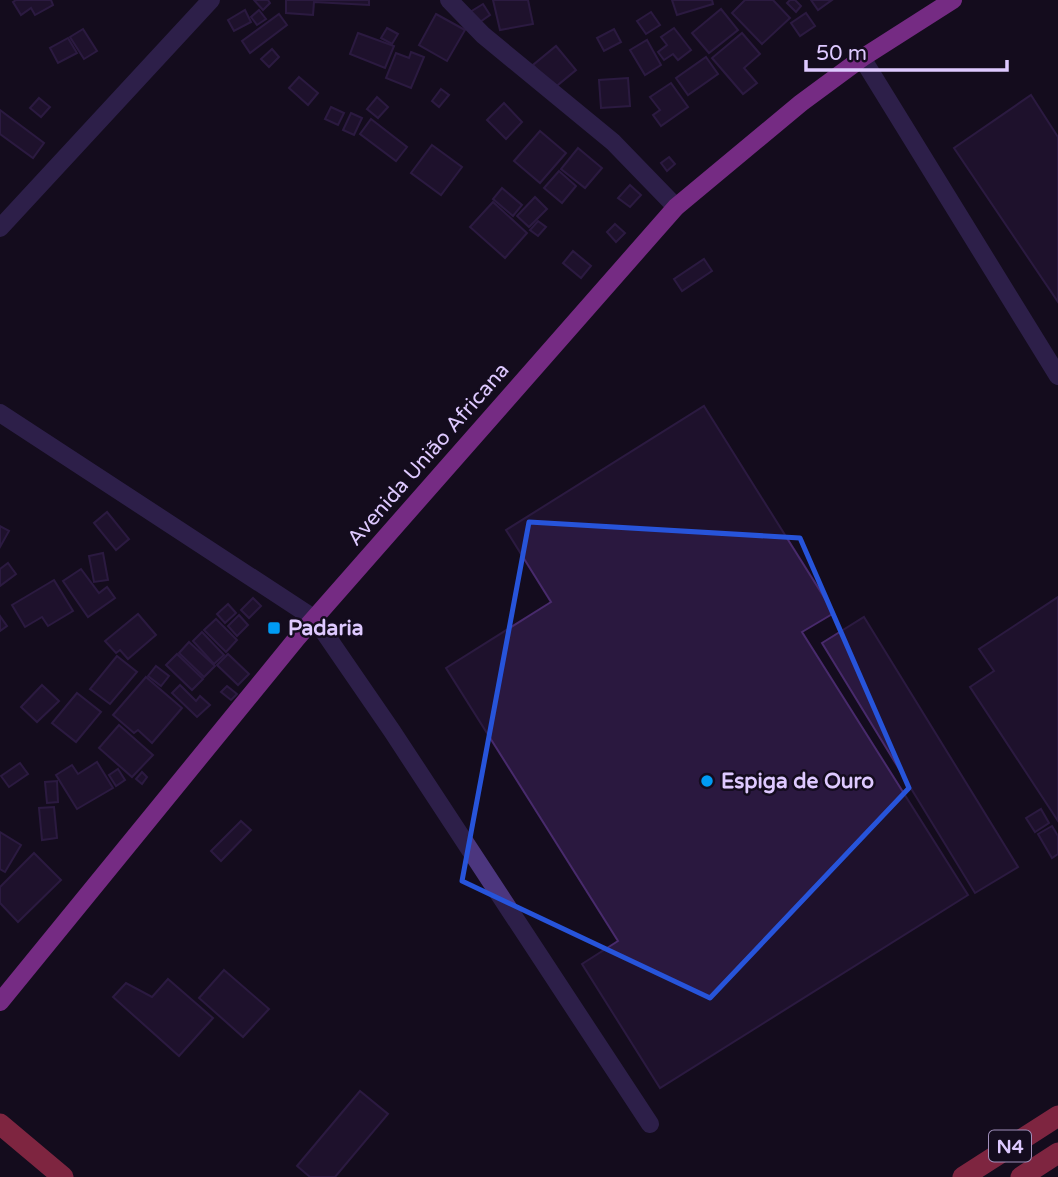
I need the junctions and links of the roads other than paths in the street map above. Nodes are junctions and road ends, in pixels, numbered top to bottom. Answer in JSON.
{"nodes":[{"id":1,"x":212,"y":0,"type":"edge"},
{"id":2,"x":449,"y":0,"type":"edge"},
{"id":3,"x":953,"y":0,"type":"edge"},
{"id":4,"x":862,"y":58,"type":"junction"},
{"id":5,"x":676,"y":207,"type":"junction"},
{"id":6,"x":0,"y":228,"type":"edge"},
{"id":7,"x":1058,"y":376,"type":"edge"},
{"id":8,"x":0,"y":413,"type":"edge"},
{"id":9,"x":315,"y":619,"type":"junction"},
{"id":10,"x":0,"y":1002,"type":"edge"},
{"id":11,"x":1058,"y":1116,"type":"edge"},
{"id":12,"x":0,"y":1124,"type":"edge"},
{"id":13,"x":650,"y":1124,"type":"dead end"},
{"id":14,"x":1058,"y":1153,"type":"edge"},
{"id":15,"x":47,"y":1169,"type":"edge"},
{"id":16,"x":63,"y":1177,"type":"edge"},
{"id":17,"x":963,"y":1177,"type":"edge"},
{"id":18,"x":1021,"y":1177,"type":"edge"}],
"edges":[{"from":1,"to":6,"type":"street"},
{"from":2,"to":5,"type":"street"},
{"from":3,"to":4,"type":"main road","name":"Avenida União Africana"},
{"from":4,"to":5,"type":"main road","name":"Avenida União Africana"},
{"from":4,"to":7,"type":"street"},
{"from":5,"to":9,"type":"main road","name":"Avenida União Africana"},
{"from":8,"to":9,"type":"street"},
{"from":9,"to":10,"type":"main road","name":"Avenida União Africana"},
{"from":9,"to":13,"type":"street"},
{"from":11,"to":17,"type":"highway","number":"N4"},
{"from":12,"to":15,"type":"highway"},
{"from":14,"to":18,"type":"highway","number":"N4"},
{"from":15,"to":16,"type":"highway"}]}
